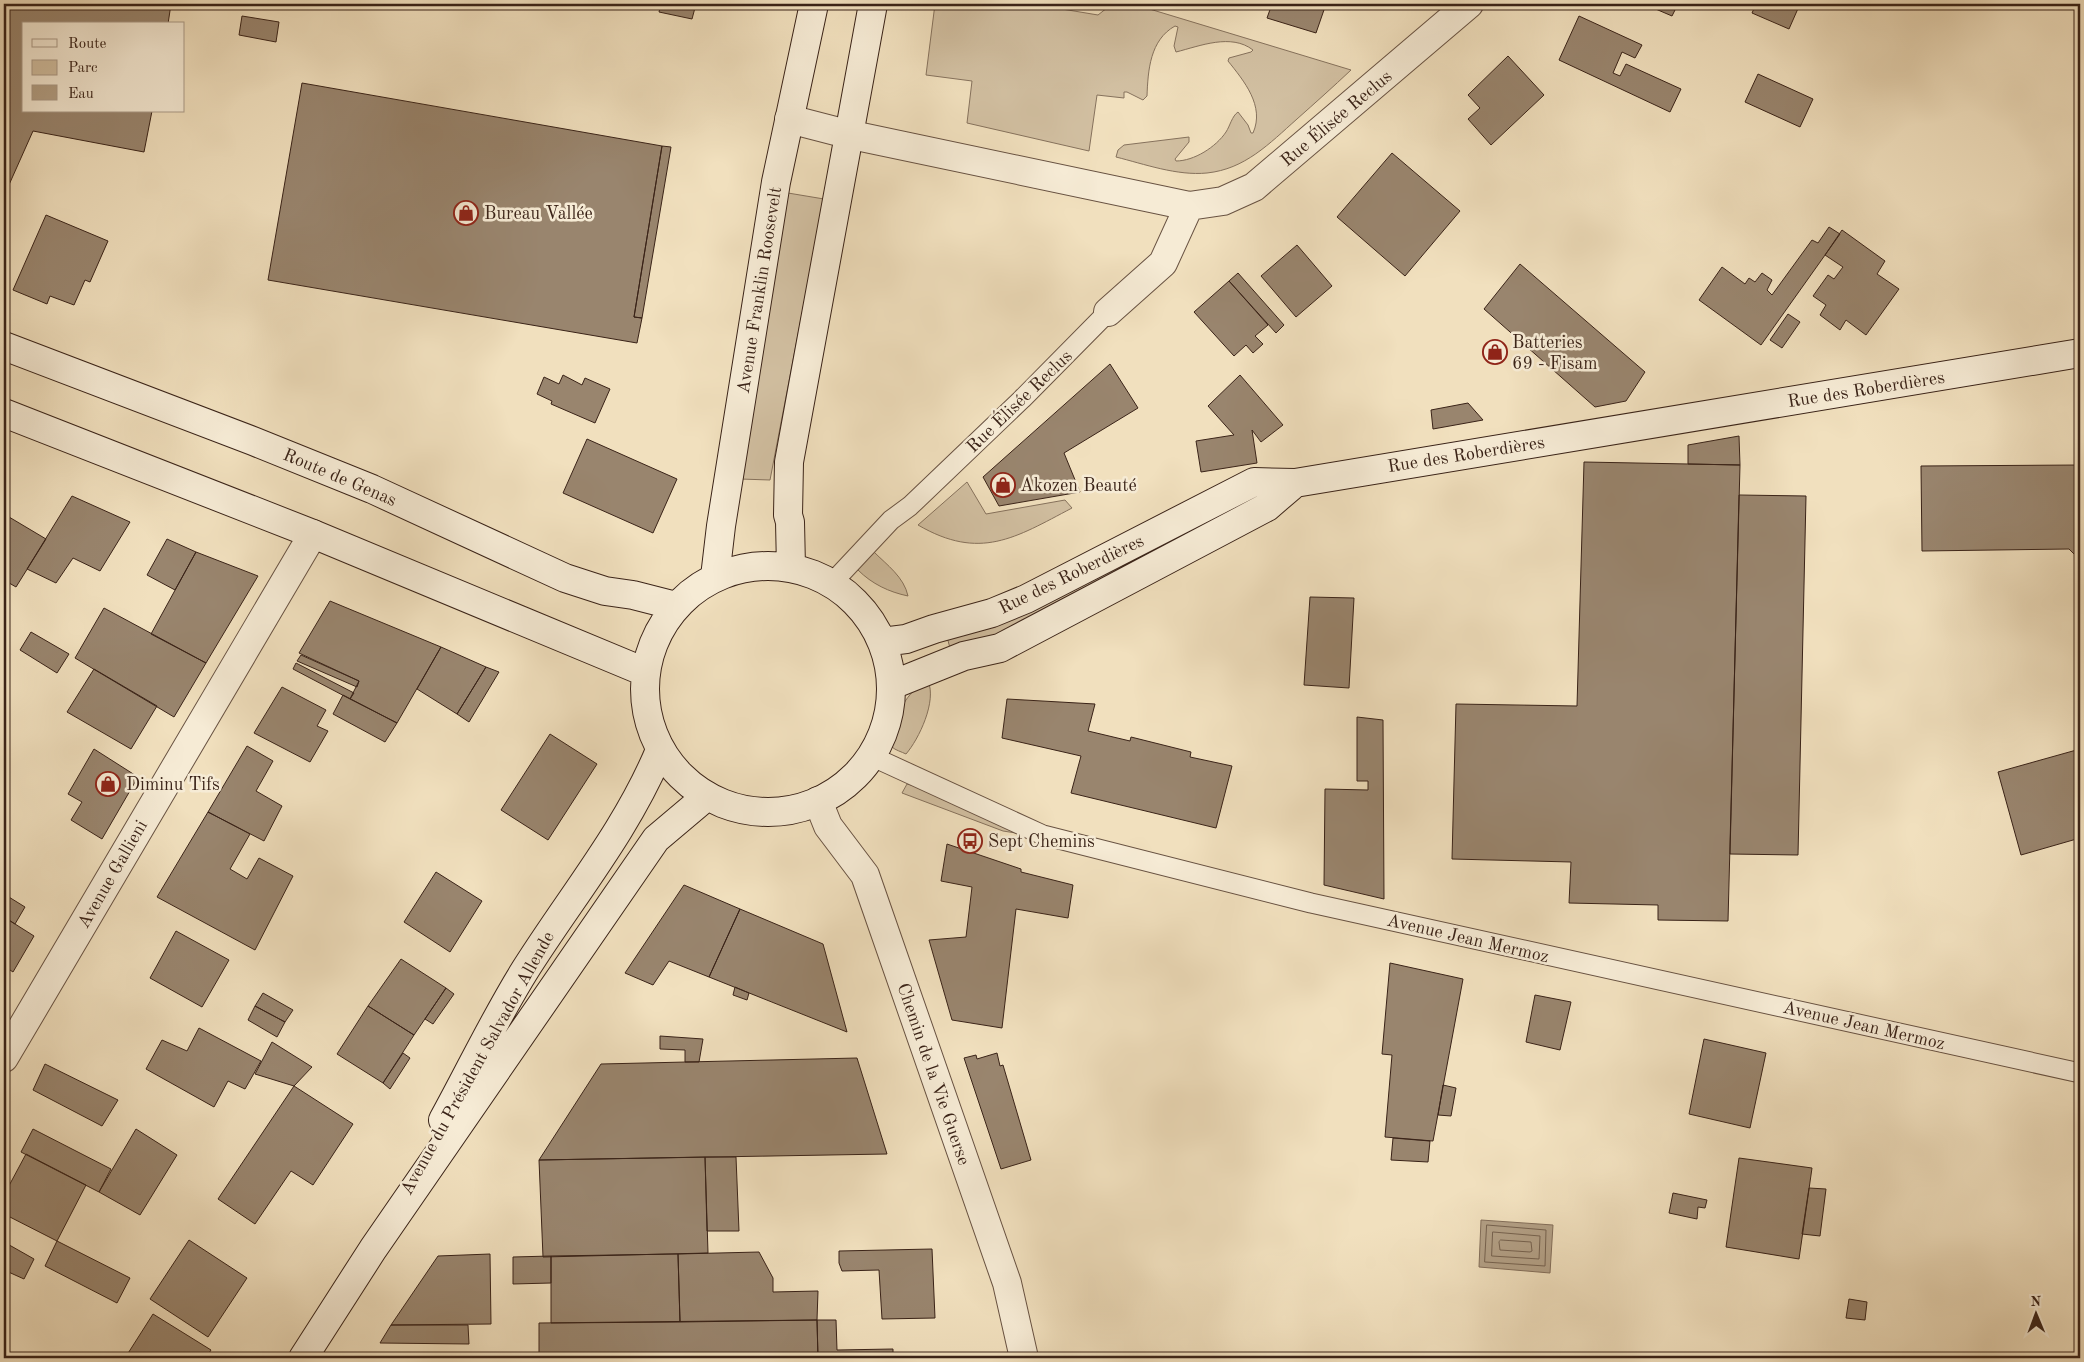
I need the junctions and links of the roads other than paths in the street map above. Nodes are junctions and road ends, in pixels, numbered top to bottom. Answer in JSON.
{"nodes":[{"id":1,"x":814,"y":4,"type":"edge"},
{"id":2,"x":873,"y":4,"type":"edge"},
{"id":3,"x":1469,"y":4,"type":"edge"},
{"id":4,"x":789,"y":119,"type":"junction"},
{"id":5,"x":847,"y":134,"type":"junction"},
{"id":6,"x":1189,"y":206,"type":"junction"},
{"id":7,"x":1108,"y":312,"type":"joint"},
{"id":8,"x":4,"y":346,"type":"edge"},
{"id":9,"x":2080,"y":353,"type":"edge"},
{"id":10,"x":4,"y":413,"type":"edge"},
{"id":11,"x":1295,"y":482,"type":"junction"},
{"id":12,"x":313,"y":534,"type":"junction"},
{"id":13,"x":791,"y":567,"type":"junction"},
{"id":14,"x":715,"y":577,"type":"junction"},
{"id":15,"x":832,"y":583,"type":"junction"},
{"id":16,"x":676,"y":606,"type":"junction"},
{"id":17,"x":882,"y":642,"type":"junction"},
{"id":18,"x":645,"y":672,"type":"junction"},
{"id":19,"x":892,"y":685,"type":"junction"},
{"id":20,"x":660,"y":750,"type":"junction"},
{"id":21,"x":871,"y":756,"type":"junction"},
{"id":22,"x":707,"y":796,"type":"junction"},
{"id":23,"x":818,"y":801,"type":"junction"},
{"id":24,"x":4,"y":1058,"type":"edge"},
{"id":25,"x":2080,"y":1073,"type":"edge"},
{"id":26,"x":373,"y":1249,"type":"junction"},
{"id":27,"x":303,"y":1358,"type":"edge"},
{"id":28,"x":1024,"y":1358,"type":"edge"}],
"edges":[{"from":1,"to":4,"type":"street","name":"Avenue Franklin Roosevelt"},
{"from":2,"to":5,"type":"street"},
{"from":3,"to":6,"type":"street","name":"Rue Élisée Reclus"},
{"from":4,"to":5,"type":"street","name":"Rue Élisée Reclus"},
{"from":4,"to":14,"type":"street","name":"Avenue Franklin Roosevelt"},
{"from":5,"to":6,"type":"street","name":"Rue Élisée Reclus"},
{"from":5,"to":13,"type":"street"},
{"from":6,"to":7,"type":"street","name":"Rue Élisée Reclus"},
{"from":7,"to":15,"type":"lane","name":"Rue Élisée Reclus"},
{"from":8,"to":16,"type":"street","name":"Route de Genas"},
{"from":9,"to":11,"type":"street","name":"Rue des Roberdières"},
{"from":10,"to":12,"type":"street"},
{"from":11,"to":17,"type":"street","name":"Rue des Roberdières"},
{"from":11,"to":19,"type":"street"},
{"from":12,"to":18,"type":"street"},
{"from":12,"to":24,"type":"street","name":"Avenue Gallieni"},
{"from":13,"to":14,"type":"street"},
{"from":13,"to":15,"type":"street"},
{"from":14,"to":16,"type":"street"},
{"from":15,"to":17,"type":"street"},
{"from":16,"to":18,"type":"street"},
{"from":17,"to":19,"type":"street"},
{"from":18,"to":20,"type":"street"},
{"from":19,"to":21,"type":"street"},
{"from":20,"to":22,"type":"street"},
{"from":20,"to":26,"type":"street","name":"Avenue du Président Salvador Allende"},
{"from":21,"to":23,"type":"street"},
{"from":21,"to":25,"type":"lane","name":"Avenue Jean Mermoz"},
{"from":22,"to":23,"type":"street"},
{"from":22,"to":26,"type":"street","name":"Avenue du Président Salvador Allende"},
{"from":23,"to":28,"type":"street","name":"Chemin de la Vie Guerse"},
{"from":26,"to":27,"type":"street","name":"Avenue du Président Salvador Allende"}]}
